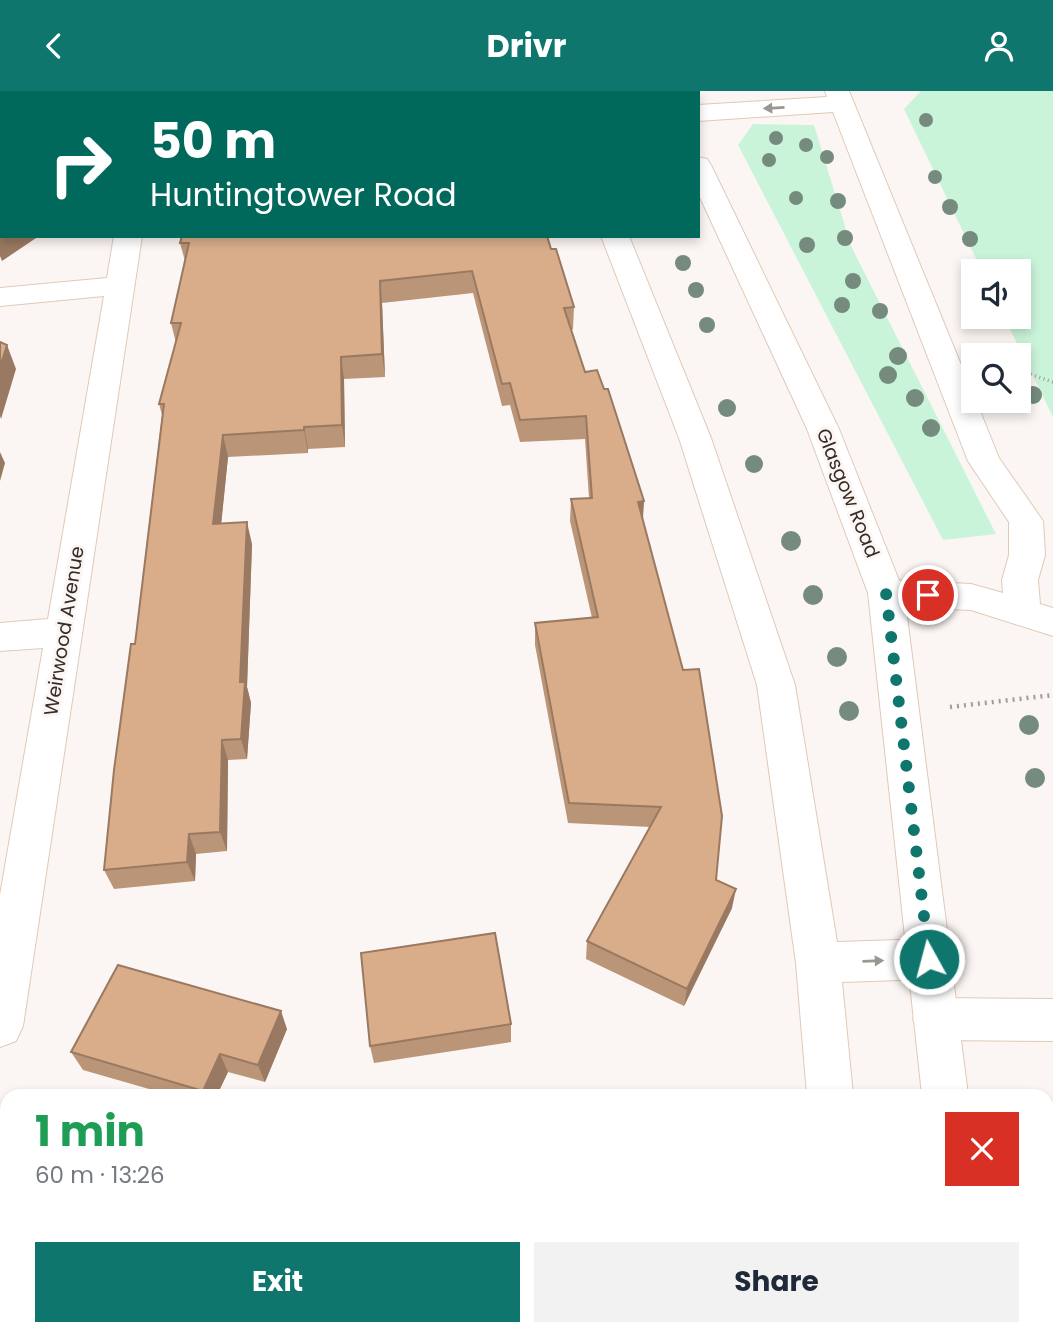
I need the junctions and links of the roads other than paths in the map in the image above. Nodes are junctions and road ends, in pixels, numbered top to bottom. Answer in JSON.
{"nodes":[{"id":1,"x":840,"y":98,"type":"edge"},
{"id":2,"x":700,"y":113,"type":"edge"},
{"id":3,"x":700,"y":169,"type":"edge"},
{"id":4,"x":128,"y":238,"type":"edge"},
{"id":5,"x":616,"y":238,"type":"edge"},
{"id":6,"x":120,"y":286,"type":"junction"},
{"id":7,"x":0,"y":297,"type":"edge"},
{"id":8,"x":886,"y":593,"type":"junction"},
{"id":9,"x":1038,"y":617,"type":"edge"},
{"id":10,"x":64,"y":632,"type":"junction"},
{"id":11,"x":0,"y":638,"type":"edge"},
{"id":12,"x":929,"y":959,"type":"junction"},
{"id":13,"x":818,"y":963,"type":"junction"},
{"id":14,"x":936,"y":1019,"type":"junction"},
{"id":15,"x":1053,"y":1020,"type":"edge"},
{"id":16,"x":0,"y":1026,"type":"edge"},
{"id":17,"x":829,"y":1089,"type":"edge"},
{"id":18,"x":944,"y":1089,"type":"edge"}],
"edges":[{"from":1,"to":2,"type":"street","one_way":true},
{"from":1,"to":9,"type":"street"},
{"from":3,"to":8,"type":"street","name":"Glasgow Road"},
{"from":4,"to":6,"type":"street","name":"Weirwood Avenue"},
{"from":5,"to":13,"type":"street"},
{"from":6,"to":7,"type":"street"},
{"from":6,"to":10,"type":"street","name":"Weirwood Avenue"},
{"from":8,"to":9,"type":"street"},
{"from":8,"to":12,"type":"street","name":"Glasgow Road"},
{"from":10,"to":11,"type":"street"},
{"from":10,"to":16,"type":"street","name":"Weirwood Avenue"},
{"from":13,"to":12,"type":"street","one_way":true},
{"from":12,"to":14,"type":"street","name":"Glasgow Road"},
{"from":13,"to":17,"type":"street"},
{"from":14,"to":15,"type":"street"},
{"from":14,"to":18,"type":"street","name":"Glasgow Road"}]}
